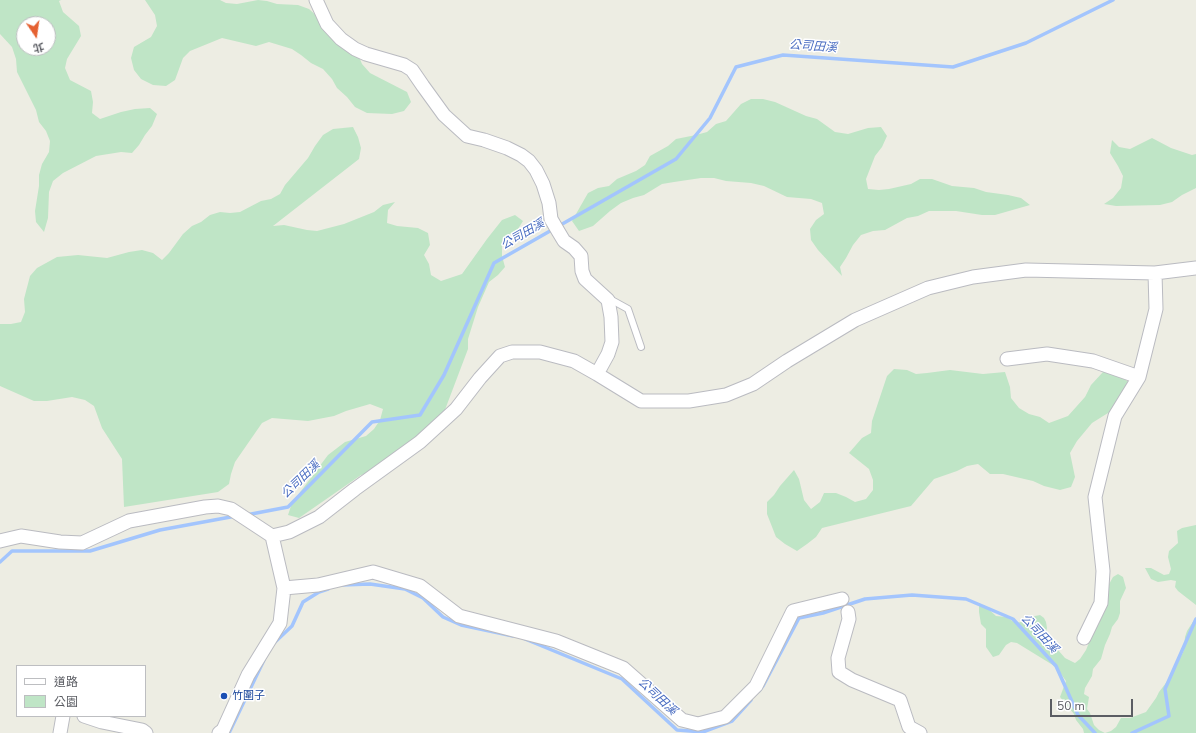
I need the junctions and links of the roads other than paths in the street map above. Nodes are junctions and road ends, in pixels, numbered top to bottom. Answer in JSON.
{"nodes":[{"id":1,"x":316,"y":0,"type":"edge"},
{"id":2,"x":1196,"y":268,"type":"edge"},
{"id":3,"x":1155,"y":273,"type":"junction"},
{"id":4,"x":602,"y":294,"type":"junction"},
{"id":5,"x":641,"y":347,"type":"dead end"},
{"id":6,"x":1007,"y":359,"type":"dead end"},
{"id":7,"x":597,"y":374,"type":"junction"},
{"id":8,"x":1139,"y":377,"type":"junction"},
{"id":9,"x":269,"y":534,"type":"junction"},
{"id":10,"x":0,"y":541,"type":"edge"},
{"id":11,"x":284,"y":588,"type":"junction"},
{"id":12,"x":842,"y":599,"type":"joint"},
{"id":13,"x":848,"y":612,"type":"joint"},
{"id":14,"x":1084,"y":638,"type":"dead end"},
{"id":15,"x":63,"y":717,"type":"edge"},
{"id":16,"x":87,"y":717,"type":"edge"},
{"id":17,"x":60,"y":733,"type":"edge"},
{"id":18,"x":146,"y":733,"type":"edge"},
{"id":19,"x":219,"y":733,"type":"edge"},
{"id":20,"x":920,"y":733,"type":"edge"}],
"edges":[{"from":1,"to":4,"type":"street"},
{"from":2,"to":3,"type":"street"},
{"from":3,"to":7,"type":"street"},
{"from":3,"to":8,"type":"street"},
{"from":4,"to":5,"type":"lane"},
{"from":4,"to":7,"type":"street"},
{"from":6,"to":8,"type":"street"},
{"from":7,"to":9,"type":"street"},
{"from":8,"to":14,"type":"street"},
{"from":9,"to":10,"type":"street"},
{"from":9,"to":11,"type":"street"},
{"from":11,"to":12,"type":"street"},
{"from":11,"to":19,"type":"street"},
{"from":12,"to":13,"type":"lane"},
{"from":13,"to":20,"type":"street"},
{"from":15,"to":17,"type":"street"},
{"from":16,"to":18,"type":"street"}]}
